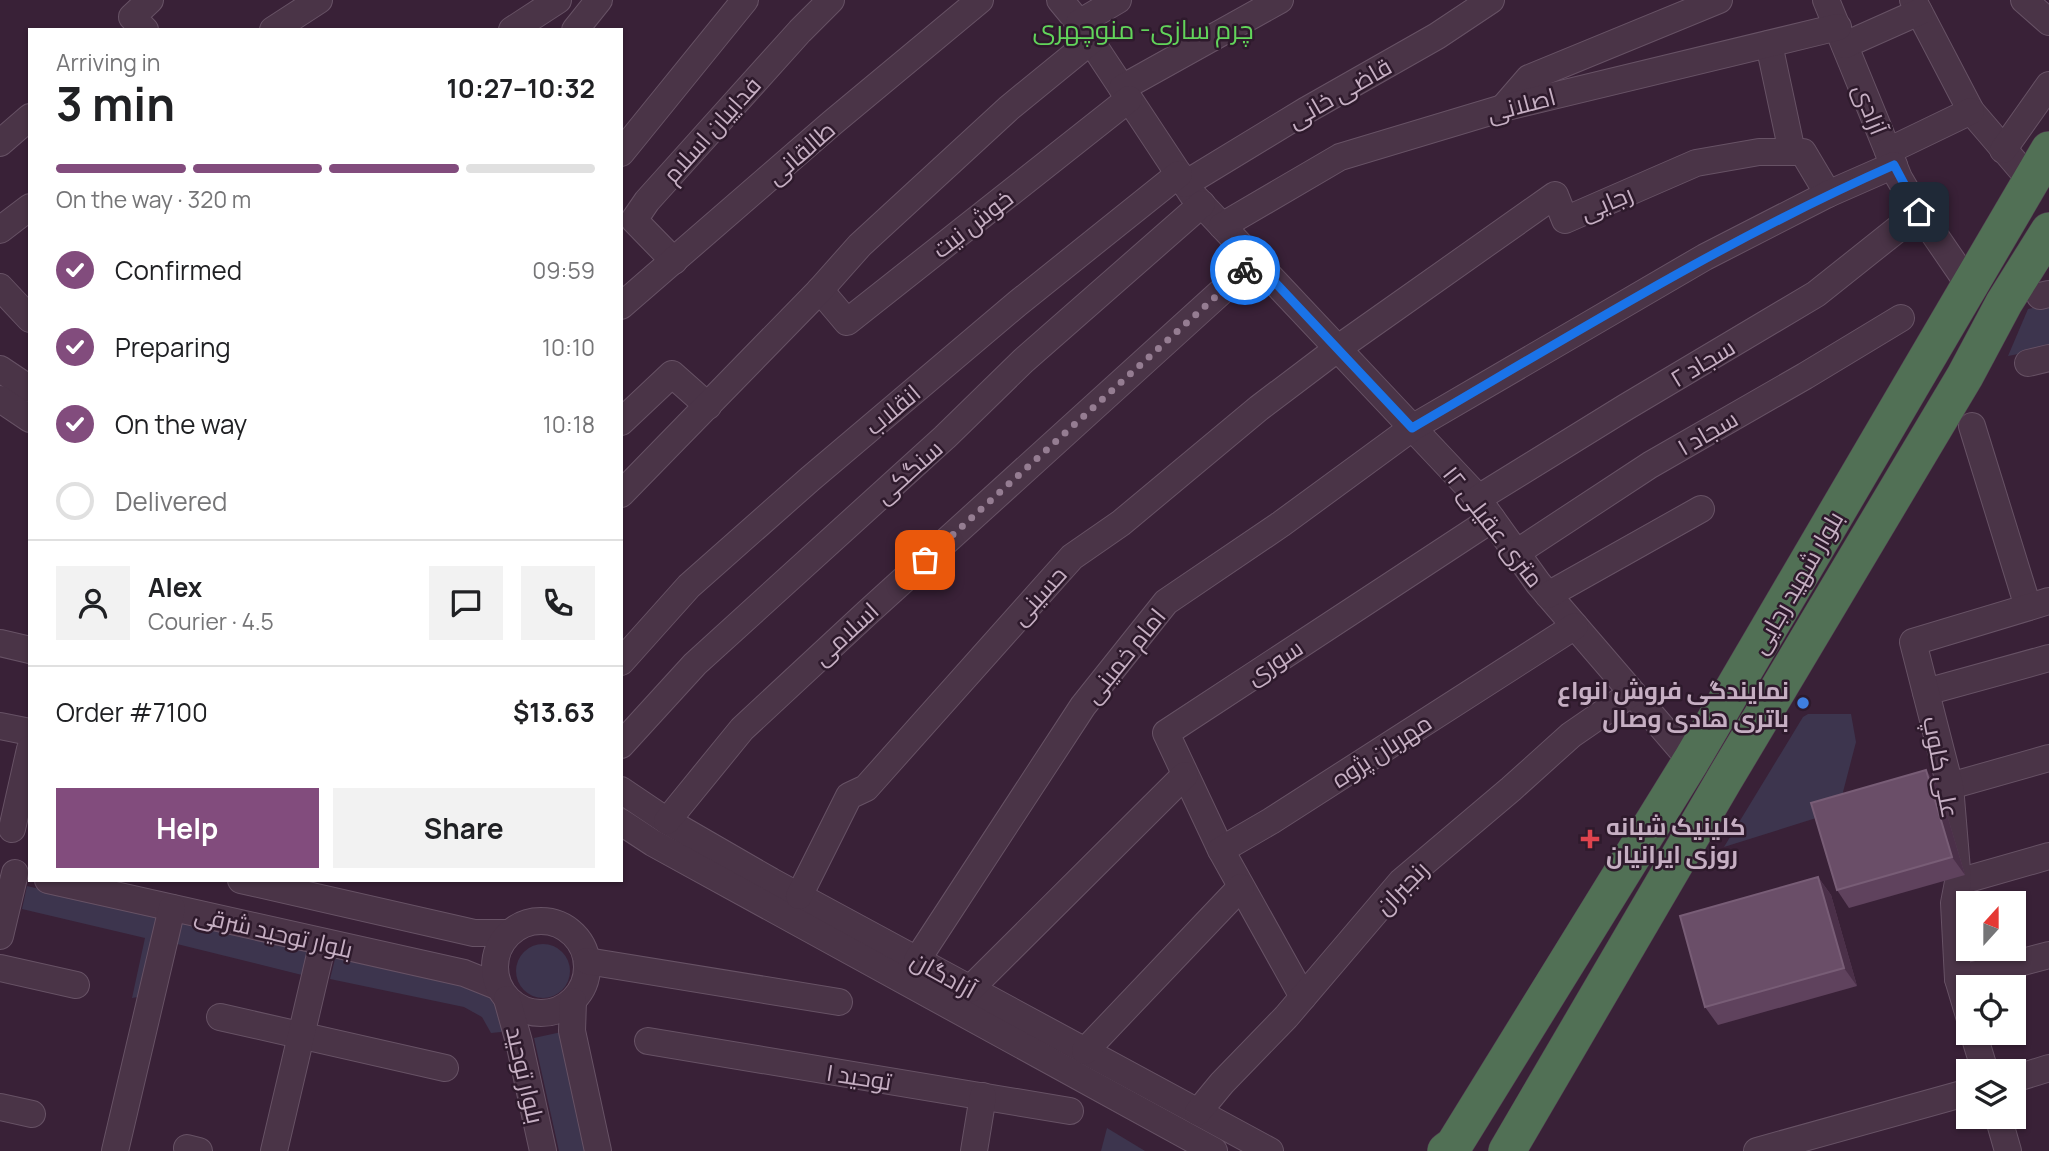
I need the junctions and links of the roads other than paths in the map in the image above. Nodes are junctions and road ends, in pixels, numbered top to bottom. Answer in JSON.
{"nodes":[{"id":1,"x":319,"y":0,"type":"edge"},
{"id":2,"x":558,"y":0,"type":"edge"},
{"id":3,"x":599,"y":0,"type":"edge"},
{"id":4,"x":745,"y":0,"type":"edge"},
{"id":5,"x":831,"y":0,"type":"edge"},
{"id":6,"x":980,"y":0,"type":"edge"},
{"id":7,"x":1060,"y":0,"type":"edge"},
{"id":8,"x":1118,"y":0,"type":"edge"},
{"id":9,"x":1280,"y":0,"type":"edge"},
{"id":10,"x":1491,"y":0,"type":"edge"},
{"id":11,"x":1719,"y":0,"type":"edge"},
{"id":12,"x":1826,"y":0,"type":"edge"},
{"id":13,"x":2024,"y":0,"type":"edge"},
{"id":14,"x":1916,"y":6,"type":"edge"},
{"id":15,"x":2049,"y":22,"type":"edge"},
{"id":16,"x":276,"y":28,"type":"edge"},
{"id":17,"x":515,"y":28,"type":"edge"},
{"id":18,"x":577,"y":28,"type":"edge"},
{"id":19,"x":1085,"y":32,"type":"junction"},
{"id":20,"x":1841,"y":36,"type":"junction"},
{"id":21,"x":1769,"y":44,"type":"junction"},
{"id":22,"x":2049,"y":85,"type":"edge"},
{"id":23,"x":1126,"y":93,"type":"junction"},
{"id":24,"x":1503,"y":108,"type":"junction"},
{"id":25,"x":1971,"y":111,"type":"junction"},
{"id":26,"x":28,"y":119,"type":"edge"},
{"id":27,"x":0,"y":143,"type":"edge"},
{"id":28,"x":2003,"y":150,"type":"junction"},
{"id":29,"x":2049,"y":150,"type":"edge"},
{"id":30,"x":623,"y":151,"type":"edge"},
{"id":31,"x":1791,"y":152,"type":"junction"},
{"id":32,"x":1891,"y":158,"type":"junction"},
{"id":33,"x":1182,"y":179,"type":"junction"},
{"id":34,"x":2031,"y":181,"type":"junction"},
{"id":35,"x":1828,"y":194,"type":"junction"},
{"id":36,"x":1202,"y":204,"type":"junction"},
{"id":37,"x":28,"y":209,"type":"edge"},
{"id":38,"x":1919,"y":212,"type":"junction"},
{"id":39,"x":1222,"y":226,"type":"junction"},
{"id":40,"x":0,"y":230,"type":"edge"},
{"id":41,"x":2049,"y":230,"type":"edge"},
{"id":42,"x":674,"y":261,"type":"junction"},
{"id":43,"x":1255,"y":261,"type":"junction"},
{"id":44,"x":1969,"y":285,"type":"junction"},
{"id":45,"x":0,"y":287,"type":"edge"},
{"id":46,"x":820,"y":290,"type":"junction"},
{"id":47,"x":623,"y":304,"type":"edge"},
{"id":48,"x":28,"y":317,"type":"edge"},
{"id":49,"x":1901,"y":318,"type":"dead end"},
{"id":50,"x":1337,"y":349,"type":"junction"},
{"id":51,"x":14,"y":379,"type":"edge"},
{"id":52,"x":708,"y":406,"type":"junction"},
{"id":53,"x":28,"y":414,"type":"edge"},
{"id":54,"x":623,"y":420,"type":"edge"},
{"id":55,"x":1972,"y":426,"type":"dead end"},
{"id":56,"x":1412,"y":428,"type":"junction"},
{"id":57,"x":623,"y":492,"type":"edge"},
{"id":58,"x":1484,"y":509,"type":"junction"},
{"id":59,"x":1701,"y":509,"type":"dead end"},
{"id":60,"x":1516,"y":552,"type":"junction"},
{"id":61,"x":1548,"y":595,"type":"junction"},
{"id":62,"x":2039,"y":604,"type":"edge"},
{"id":63,"x":1574,"y":626,"type":"junction"},
{"id":64,"x":0,"y":643,"type":"edge"},
{"id":65,"x":28,"y":650,"type":"edge"},
{"id":66,"x":2049,"y":658,"type":"edge"},
{"id":67,"x":623,"y":660,"type":"edge"},
{"id":68,"x":1926,"y":692,"type":"junction"},
{"id":69,"x":1632,"y":693,"type":"junction"},
{"id":70,"x":0,"y":726,"type":"edge"},
{"id":71,"x":28,"y":732,"type":"edge"},
{"id":72,"x":623,"y":743,"type":"edge"},
{"id":73,"x":2049,"y":758,"type":"edge"},
{"id":74,"x":28,"y":759,"type":"edge"},
{"id":75,"x":1691,"y":761,"type":"junction"},
{"id":76,"x":1185,"y":775,"type":"junction"},
{"id":77,"x":1950,"y":786,"type":"junction"},
{"id":78,"x":623,"y":791,"type":"edge"},
{"id":79,"x":667,"y":821,"type":"junction"},
{"id":80,"x":623,"y":823,"type":"edge"},
{"id":81,"x":14,"y":829,"type":"edge"},
{"id":82,"x":1221,"y":850,"type":"junction"},
{"id":83,"x":2049,"y":856,"type":"edge"},
{"id":84,"x":15,"y":873,"type":"edge"},
{"id":85,"x":57,"y":882,"type":"edge"},
{"id":86,"x":250,"y":882,"type":"edge"},
{"id":87,"x":1958,"y":882,"type":"junction"},
{"id":88,"x":1241,"y":887,"type":"junction"},
{"id":89,"x":765,"y":891,"type":"junction"},
{"id":90,"x":799,"y":895,"type":"junction"},
{"id":91,"x":172,"y":908,"type":"junction"},
{"id":92,"x":509,"y":933,"type":"junction"},
{"id":93,"x":0,"y":936,"type":"edge"},
{"id":94,"x":323,"y":942,"type":"junction"},
{"id":95,"x":2049,"y":955,"type":"edge"},
{"id":96,"x":917,"y":960,"type":"junction"},
{"id":97,"x":587,"y":961,"type":"junction"},
{"id":98,"x":0,"y":968,"type":"edge"},
{"id":99,"x":1958,"y":975,"type":"edge"},
{"id":100,"x":1973,"y":975,"type":"edge"},
{"id":101,"x":76,"y":985,"type":"dead end"},
{"id":102,"x":970,"y":989,"type":"junction"},
{"id":103,"x":503,"y":993,"type":"junction"},
{"id":104,"x":1303,"y":997,"type":"junction"},
{"id":105,"x":573,"y":1001,"type":"junction"},
{"id":106,"x":839,"y":1002,"type":"dead end"},
{"id":107,"x":220,"y":1017,"type":"dead end"},
{"id":108,"x":302,"y":1036,"type":"junction"},
{"id":109,"x":648,"y":1041,"type":"dead end"},
{"id":110,"x":1085,"y":1051,"type":"junction"},
{"id":111,"x":445,"y":1068,"type":"dead end"},
{"id":112,"x":2049,"y":1068,"type":"edge"},
{"id":113,"x":2026,"y":1075,"type":"edge"},
{"id":114,"x":983,"y":1096,"type":"junction"},
{"id":115,"x":1956,"y":1096,"type":"edge"},
{"id":116,"x":0,"y":1107,"type":"edge"},
{"id":117,"x":1070,"y":1111,"type":"dead end"},
{"id":118,"x":1198,"y":1112,"type":"junction"},
{"id":119,"x":32,"y":1114,"type":"dead end"},
{"id":120,"x":2002,"y":1129,"type":"edge"},
{"id":121,"x":1452,"y":1149,"type":"edge"},
{"id":122,"x":115,"y":1151,"type":"edge"},
{"id":123,"x":275,"y":1151,"type":"edge"},
{"id":124,"x":543,"y":1151,"type":"edge"},
{"id":125,"x":598,"y":1151,"type":"edge"},
{"id":126,"x":974,"y":1151,"type":"edge"},
{"id":127,"x":1214,"y":1151,"type":"edge"},
{"id":128,"x":1270,"y":1151,"type":"edge"},
{"id":129,"x":1507,"y":1151,"type":"edge"},
{"id":130,"x":1757,"y":1151,"type":"edge"},
{"id":131,"x":2008,"y":1151,"type":"edge"}],
"edges":[{"from":1,"to":16,"type":"street"},
{"from":2,"to":17,"type":"street"},
{"from":3,"to":18,"type":"street"},
{"from":4,"to":30,"type":"street"},
{"from":5,"to":42,"type":"street","name":"فداییان اسلام"},
{"from":6,"to":42,"type":"street","name":"طالقانی"},
{"from":7,"to":19,"type":"street","name":"۱۲ متری عقیلی"},
{"from":8,"to":19,"type":"street"},
{"from":9,"to":23,"type":"street"},
{"from":10,"to":33,"type":"street","name":"قاضی خانی"},
{"from":11,"to":24,"type":"street"},
{"from":12,"to":20,"type":"street","name":"آزادی"},
{"from":13,"to":15,"type":"street"},
{"from":14,"to":20,"type":"street","name":"اصلانی"},
{"from":14,"to":25,"type":"street"},
{"from":19,"to":23,"type":"street","name":"۱۲ متری عقیلی"},
{"from":19,"to":46,"type":"street"},
{"from":20,"to":21,"type":"street","name":"اصلانی"},
{"from":20,"to":32,"type":"street","name":"آزادی"},
{"from":21,"to":24,"type":"street","name":"اصلانی"},
{"from":21,"to":31,"type":"street"},
{"from":22,"to":28,"type":"street"},
{"from":23,"to":33,"type":"street","name":"۱۲ متری عقیلی"},
{"from":23,"to":46,"type":"street","name":"خوش نیت"},
{"from":24,"to":39,"type":"street","name":"اصلانی"},
{"from":25,"to":28,"type":"street"},
{"from":25,"to":32,"type":"street","name":"امام خمینی"},
{"from":26,"to":27,"type":"street"},
{"from":28,"to":34,"type":"street"},
{"from":29,"to":34,"type":"highway","name":"بلوار شهید رجایی"},
{"from":31,"to":35,"type":"street"},
{"from":31,"to":50,"type":"street","name":"رجایی"},
{"from":32,"to":35,"type":"street","name":"امام خمینی"},
{"from":32,"to":38,"type":"street","name":"آزادی"},
{"from":33,"to":36,"type":"street","name":"۱۲ متری عقیلی"},
{"from":33,"to":67,"type":"street","name":"انقلاب"},
{"from":34,"to":44,"type":"highway","name":"بلوار شهید رجایی"},
{"from":35,"to":56,"type":"street","name":"امام خمینی"},
{"from":36,"to":39,"type":"street","name":"۱۲ متری عقیلی"},
{"from":36,"to":72,"type":"street","name":"سنگکی"},
{"from":37,"to":40,"type":"street"},
{"from":38,"to":44,"type":"street","name":"آزادی"},
{"from":38,"to":58,"type":"street","name":"سجاد ۲"},
{"from":39,"to":43,"type":"street","name":"۱۲ متری عقیلی"},
{"from":41,"to":129,"type":"highway","name":"بلوار شهید رجایی"},
{"from":42,"to":47,"type":"street","name":"طالقانی"},
{"from":43,"to":50,"type":"street","name":"۱۲ متری عقیلی"},
{"from":43,"to":79,"type":"street","name":"اسلامی"},
{"from":44,"to":75,"type":"highway","name":"بلوار شهید رجایی"},
{"from":45,"to":48,"type":"street"},
{"from":46,"to":52,"type":"street"},
{"from":49,"to":60,"type":"street","name":"سجاد ۱"},
{"from":50,"to":56,"type":"street","name":"۱۲ متری عقیلی"},
{"from":50,"to":90,"type":"street","name":"حسینی"},
{"from":51,"to":53,"type":"street"},
{"from":52,"to":54,"type":"street"},
{"from":52,"to":57,"type":"street"},
{"from":55,"to":62,"type":"street"},
{"from":56,"to":58,"type":"street","name":"۱۲ متری عقیلی"},
{"from":56,"to":96,"type":"street","name":"امام خمینی"},
{"from":58,"to":60,"type":"street","name":"۱۲ متری عقیلی"},
{"from":58,"to":76,"type":"street","name":"سوری"},
{"from":59,"to":61,"type":"street"},
{"from":60,"to":61,"type":"street","name":"۱۲ متری عقیلی"},
{"from":61,"to":63,"type":"street","name":"۱۲ متری عقیلی"},
{"from":62,"to":68,"type":"street","name":"علی کلوپ"},
{"from":63,"to":69,"type":"street","name":"۱۲ متری عقیلی"},
{"from":63,"to":82,"type":"street","name":"مهربان پژوه"},
{"from":64,"to":65,"type":"street"},
{"from":66,"to":68,"type":"street"},
{"from":68,"to":77,"type":"street","name":"علی کلوپ"},
{"from":69,"to":75,"type":"street","name":"۱۲ متری عقیلی"},
{"from":69,"to":104,"type":"street","name":"رنجبران"},
{"from":70,"to":71,"type":"street"},
{"from":73,"to":77,"type":"street"},
{"from":74,"to":81,"type":"street"},
{"from":75,"to":121,"type":"highway","name":"بلوار شهید رجایی"},
{"from":76,"to":82,"type":"street","name":"سوری"},
{"from":76,"to":102,"type":"street"},
{"from":77,"to":87,"type":"street","name":"علی کلوپ"},
{"from":78,"to":79,"type":"street","name":"آزادگان"},
{"from":79,"to":89,"type":"street","name":"آزادگان"},
{"from":80,"to":89,"type":"street","name":"آزادگان"},
{"from":82,"to":88,"type":"street"},
{"from":83,"to":87,"type":"street"},
{"from":84,"to":93,"type":"street"},
{"from":85,"to":91,"type":"street","name":"بلوار توحید شرقی"},
{"from":86,"to":92,"type":"street","name":"بلوار توحید شرقی"},
{"from":87,"to":99,"type":"street","name":"علی کلوپ"},
{"from":88,"to":104,"type":"street"},
{"from":88,"to":110,"type":"street"},
{"from":89,"to":90,"type":"street","name":"آزادگان"},
{"from":89,"to":127,"type":"street","name":"آزادگان"},
{"from":90,"to":96,"type":"street","name":"آزادگان"},
{"from":91,"to":94,"type":"street","name":"بلوار توحید شرقی"},
{"from":91,"to":122,"type":"street"},
{"from":92,"to":97,"type":"street"},
{"from":92,"to":103,"type":"street"},
{"from":94,"to":103,"type":"street","name":"بلوار توحید شرقی"},
{"from":94,"to":108,"type":"street"},
{"from":95,"to":100,"type":"street"},
{"from":96,"to":102,"type":"street","name":"آزادگان"},
{"from":97,"to":105,"type":"street"},
{"from":97,"to":106,"type":"street"},
{"from":98,"to":101,"type":"street"},
{"from":102,"to":110,"type":"street","name":"آزادگان"},
{"from":103,"to":105,"type":"street"},
{"from":103,"to":124,"type":"street","name":"بلوار توحید"},
{"from":104,"to":118,"type":"street","name":"رنجبران"},
{"from":105,"to":125,"type":"street"},
{"from":107,"to":108,"type":"street"},
{"from":108,"to":111,"type":"street"},
{"from":108,"to":123,"type":"street"},
{"from":109,"to":114,"type":"street","name":"توحید ۱"},
{"from":110,"to":118,"type":"street","name":"آزادگان"},
{"from":112,"to":113,"type":"street"},
{"from":114,"to":117,"type":"street","name":"توحید ۱"},
{"from":114,"to":126,"type":"street"},
{"from":115,"to":130,"type":"street"},
{"from":116,"to":119,"type":"street"},
{"from":118,"to":128,"type":"street","name":"آزادگان"},
{"from":120,"to":131,"type":"street"}]}
